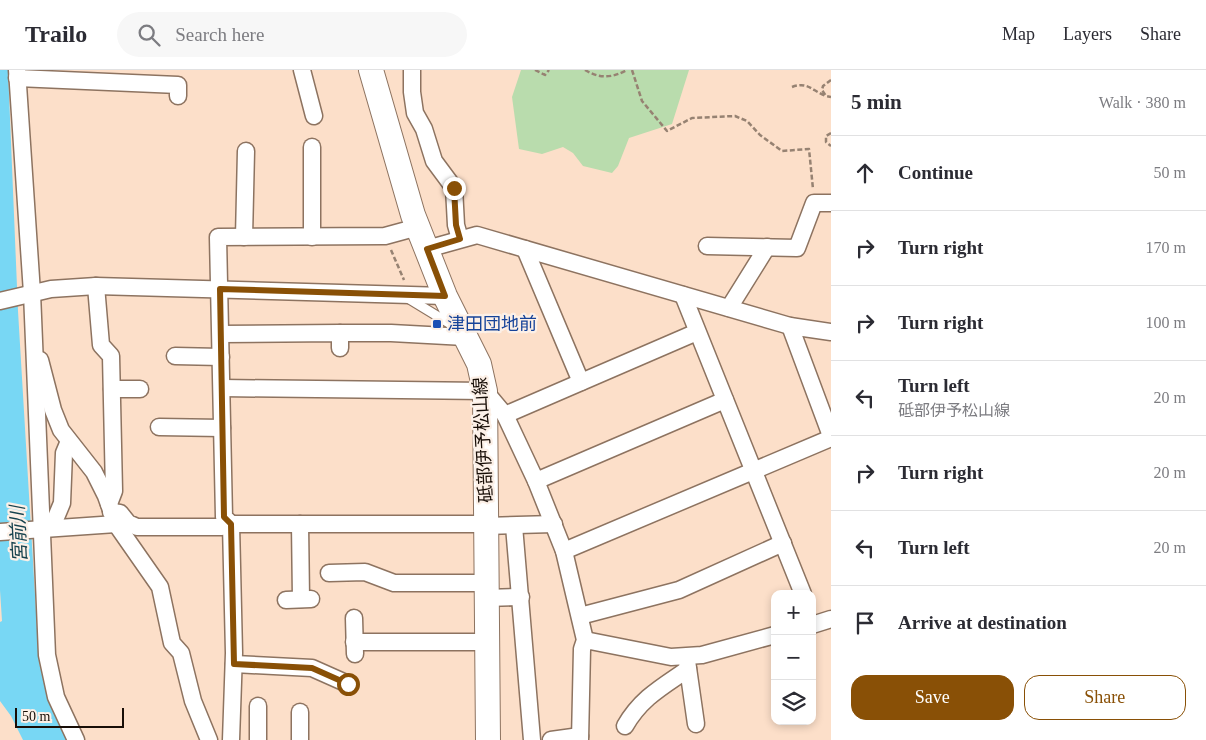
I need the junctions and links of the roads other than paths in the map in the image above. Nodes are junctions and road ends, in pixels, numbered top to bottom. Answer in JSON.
{"nodes":[{"id":1,"x":302,"y":70,"type":"edge"},
{"id":2,"x":371,"y":70,"type":"edge"},
{"id":3,"x":412,"y":70,"type":"edge"},
{"id":4,"x":17,"y":74,"type":"edge"},
{"id":5,"x":178,"y":96,"type":"dead end"},
{"id":6,"x":314,"y":116,"type":"dead end"},
{"id":7,"x":312,"y":148,"type":"dead end"},
{"id":8,"x":246,"y":151,"type":"dead end"},
{"id":9,"x":823,"y":203,"type":"edge"},
{"id":10,"x":418,"y":227,"type":"junction"},
{"id":11,"x":312,"y":236,"type":"junction"},
{"id":12,"x":244,"y":237,"type":"junction"},
{"id":13,"x":460,"y":239,"type":"junction"},
{"id":14,"x":707,"y":246,"type":"dead end"},
{"id":15,"x":767,"y":247,"type":"junction"},
{"id":16,"x":427,"y":249,"type":"junction"},
{"id":17,"x":525,"y":249,"type":"junction"},
{"id":18,"x":96,"y":286,"type":"junction"},
{"id":19,"x":220,"y":289,"type":"junction"},
{"id":20,"x":406,"y":294,"type":"junction"},
{"id":21,"x":27,"y":295,"type":"junction"},
{"id":22,"x":683,"y":295,"type":"junction"},
{"id":23,"x":445,"y":296,"type":"junction"},
{"id":24,"x":0,"y":301,"type":"edge"},
{"id":25,"x":729,"y":308,"type":"junction"},
{"id":26,"x":790,"y":326,"type":"junction"},
{"id":27,"x":698,"y":332,"type":"junction"},
{"id":28,"x":831,"y":332,"type":"edge"},
{"id":29,"x":221,"y":334,"type":"junction"},
{"id":30,"x":464,"y":334,"type":"junction"},
{"id":31,"x":33,"y":345,"type":"junction"},
{"id":32,"x":175,"y":356,"type":"dead end"},
{"id":33,"x":221,"y":357,"type":"junction"},
{"id":34,"x":580,"y":382,"type":"junction"},
{"id":35,"x":112,"y":388,"type":"junction"},
{"id":36,"x":140,"y":388,"type":"dead end"},
{"id":37,"x":222,"y":388,"type":"junction"},
{"id":38,"x":485,"y":391,"type":"junction"},
{"id":39,"x":725,"y":400,"type":"junction"},
{"id":40,"x":505,"y":415,"type":"junction"},
{"id":41,"x":159,"y":427,"type":"dead end"},
{"id":42,"x":222,"y":428,"type":"junction"},
{"id":43,"x":831,"y":437,"type":"edge"},
{"id":44,"x":68,"y":441,"type":"junction"},
{"id":45,"x":753,"y":469,"type":"junction"},
{"id":46,"x":536,"y":481,"type":"junction"},
{"id":47,"x":112,"y":513,"type":"junction"},
{"id":48,"x":231,"y":524,"type":"junction"},
{"id":49,"x":300,"y":524,"type":"junction"},
{"id":50,"x":554,"y":524,"type":"junction"},
{"id":51,"x":486,"y":525,"type":"junction"},
{"id":52,"x":514,"y":526,"type":"junction"},
{"id":53,"x":43,"y":528,"type":"junction"},
{"id":54,"x":0,"y":532,"type":"edge"},
{"id":55,"x":783,"y":543,"type":"junction"},
{"id":56,"x":564,"y":551,"type":"junction"},
{"id":57,"x":329,"y":573,"type":"dead end"},
{"id":58,"x":486,"y":590,"type":"junction"},
{"id":59,"x":801,"y":590,"type":"edge"},
{"id":60,"x":521,"y":597,"type":"junction"},
{"id":61,"x":299,"y":599,"type":"dead end"},
{"id":62,"x":580,"y":616,"type":"junction"},
{"id":63,"x":354,"y":618,"type":"dead end"},
{"id":64,"x":771,"y":636,"type":"edge"},
{"id":65,"x":585,"y":640,"type":"junction"},
{"id":66,"x":486,"y":642,"type":"junction"},
{"id":67,"x":687,"y":663,"type":"junction"},
{"id":68,"x":234,"y":664,"type":"junction"},
{"id":69,"x":348,"y":684,"type":"dead end"},
{"id":70,"x":258,"y":706,"type":"dead end"},
{"id":71,"x":300,"y":712,"type":"dead end"},
{"id":72,"x":696,"y":724,"type":"dead end"},
{"id":73,"x":625,"y":726,"type":"dead end"},
{"id":74,"x":580,"y":738,"type":"edge"},
{"id":75,"x":76,"y":740,"type":"edge"},
{"id":76,"x":209,"y":740,"type":"edge"},
{"id":77,"x":231,"y":740,"type":"edge"},
{"id":78,"x":258,"y":740,"type":"edge"},
{"id":79,"x":300,"y":740,"type":"edge"},
{"id":80,"x":488,"y":740,"type":"edge"},
{"id":81,"x":532,"y":740,"type":"edge"},
{"id":82,"x":551,"y":740,"type":"edge"}],
"edges":[{"from":1,"to":6,"type":"street"},
{"from":2,"to":10,"type":"main road","name":"砥部伊予松山線"},
{"from":3,"to":13,"type":"street"},
{"from":4,"to":5,"type":"street"},
{"from":4,"to":21,"type":"street"},
{"from":7,"to":11,"type":"street"},
{"from":8,"to":12,"type":"street"},
{"from":9,"to":15,"type":"street"},
{"from":10,"to":11,"type":"street"},
{"from":10,"to":16,"type":"main road","name":"砥部伊予松山線"},
{"from":11,"to":12,"type":"street"},
{"from":12,"to":19,"type":"street"},
{"from":13,"to":16,"type":"street"},
{"from":13,"to":17,"type":"street"},
{"from":14,"to":15,"type":"street"},
{"from":15,"to":25,"type":"street"},
{"from":16,"to":23,"type":"main road","name":"砥部伊予松山線"},
{"from":17,"to":22,"type":"street"},
{"from":17,"to":34,"type":"street"},
{"from":18,"to":19,"type":"street"},
{"from":18,"to":21,"type":"street"},
{"from":18,"to":35,"type":"street"},
{"from":19,"to":20,"type":"street"},
{"from":19,"to":29,"type":"street"},
{"from":20,"to":23,"type":"street"},
{"from":20,"to":30,"type":"lane"},
{"from":21,"to":24,"type":"street"},
{"from":21,"to":31,"type":"street"},
{"from":22,"to":25,"type":"street"},
{"from":22,"to":27,"type":"street"},
{"from":23,"to":30,"type":"main road","name":"砥部伊予松山線"},
{"from":25,"to":26,"type":"street"},
{"from":26,"to":28,"type":"street"},
{"from":26,"to":43,"type":"street"},
{"from":27,"to":34,"type":"street"},
{"from":27,"to":39,"type":"street"},
{"from":29,"to":30,"type":"street"},
{"from":29,"to":33,"type":"street"},
{"from":30,"to":38,"type":"main road","name":"砥部伊予松山線"},
{"from":31,"to":44,"type":"street"},
{"from":31,"to":53,"type":"street"},
{"from":32,"to":33,"type":"street"},
{"from":33,"to":37,"type":"street"},
{"from":34,"to":40,"type":"street"},
{"from":35,"to":36,"type":"street"},
{"from":35,"to":47,"type":"street"},
{"from":37,"to":38,"type":"street"},
{"from":37,"to":42,"type":"street"},
{"from":38,"to":40,"type":"street"},
{"from":38,"to":51,"type":"main road","name":"砥部伊予松山線"},
{"from":39,"to":45,"type":"street"},
{"from":39,"to":46,"type":"street"},
{"from":40,"to":46,"type":"street"},
{"from":41,"to":42,"type":"street"},
{"from":42,"to":48,"type":"street"},
{"from":43,"to":45,"type":"street"},
{"from":44,"to":47,"type":"street"},
{"from":44,"to":53,"type":"street"},
{"from":45,"to":55,"type":"street"},
{"from":45,"to":56,"type":"street"},
{"from":46,"to":50,"type":"street"},
{"from":47,"to":48,"type":"street"},
{"from":47,"to":53,"type":"street"},
{"from":47,"to":76,"type":"street"},
{"from":48,"to":49,"type":"street"},
{"from":48,"to":68,"type":"street"},
{"from":49,"to":51,"type":"street"},
{"from":49,"to":61,"type":"street"},
{"from":50,"to":52,"type":"street"},
{"from":50,"to":56,"type":"street"},
{"from":51,"to":52,"type":"street"},
{"from":51,"to":58,"type":"main road","name":"砥部伊予松山線"},
{"from":52,"to":60,"type":"street"},
{"from":53,"to":54,"type":"street"},
{"from":53,"to":75,"type":"street"},
{"from":55,"to":59,"type":"street"},
{"from":55,"to":62,"type":"street"},
{"from":56,"to":62,"type":"street"},
{"from":57,"to":58,"type":"street"},
{"from":58,"to":60,"type":"street"},
{"from":58,"to":66,"type":"main road","name":"砥部伊予松山線"},
{"from":60,"to":81,"type":"street"},
{"from":62,"to":65,"type":"street"},
{"from":63,"to":66,"type":"street"},
{"from":64,"to":67,"type":"street"},
{"from":65,"to":67,"type":"street"},
{"from":65,"to":74,"type":"street"},
{"from":66,"to":80,"type":"main road","name":"砥部伊予松山線"},
{"from":67,"to":72,"type":"street"},
{"from":67,"to":73,"type":"street"},
{"from":68,"to":69,"type":"street"},
{"from":68,"to":77,"type":"street"},
{"from":70,"to":78,"type":"street"},
{"from":71,"to":79,"type":"street"},
{"from":74,"to":82,"type":"street"}]}
